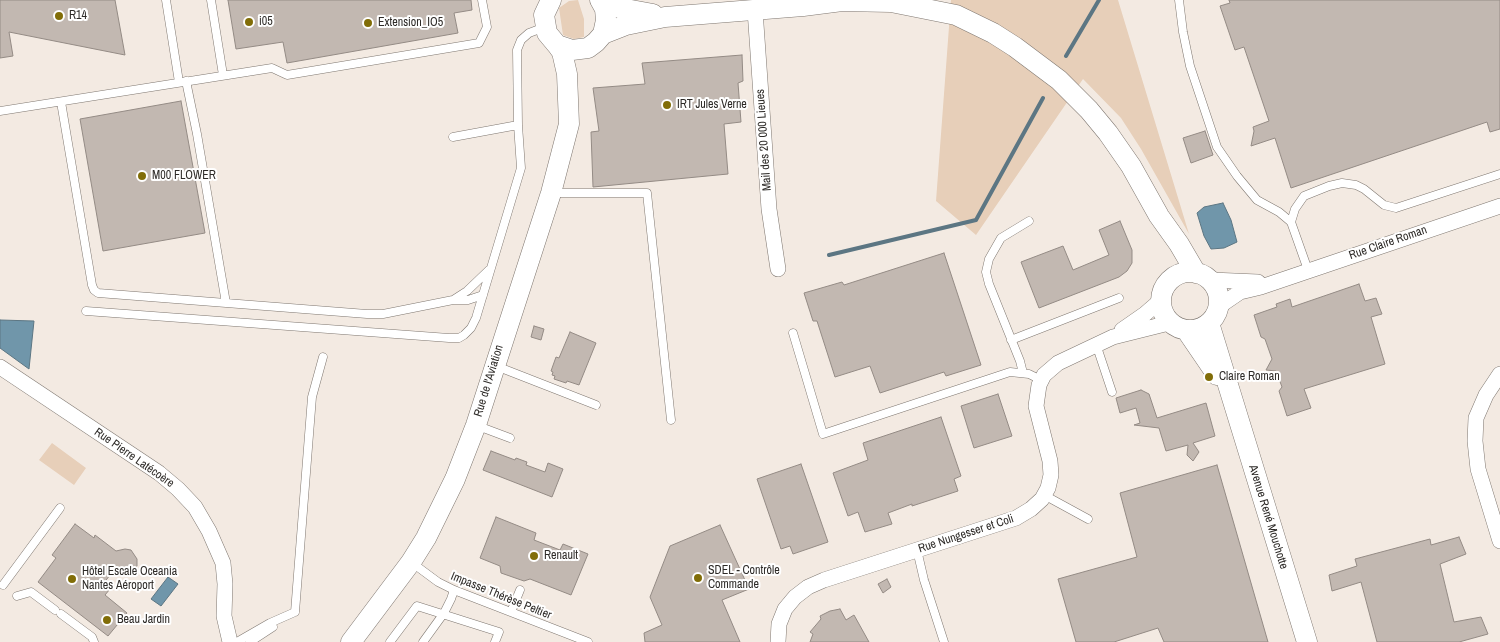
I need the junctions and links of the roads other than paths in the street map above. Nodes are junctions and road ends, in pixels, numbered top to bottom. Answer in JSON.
{"nodes":[{"id":1,"x":166,"y":0,"type":"edge"},
{"id":2,"x":211,"y":0,"type":"edge"},
{"id":3,"x":482,"y":0,"type":"edge"},
{"id":4,"x":1178,"y":0,"type":"edge"},
{"id":5,"x":549,"y":1,"type":"edge"},
{"id":6,"x":601,"y":2,"type":"edge"},
{"id":7,"x":779,"y":4,"type":"edge"},
{"id":8,"x":921,"y":4,"type":"edge"},
{"id":9,"x":754,"y":10,"type":"junction"},
{"id":10,"x":665,"y":16,"type":"junction"},
{"id":11,"x":545,"y":27,"type":"junction"},
{"id":12,"x":597,"y":40,"type":"junction"},
{"id":13,"x":557,"y":45,"type":"junction"},
{"id":14,"x":223,"y":76,"type":"junction"},
{"id":15,"x":183,"y":82,"type":"junction"},
{"id":16,"x":568,"y":96,"type":"junction"},
{"id":17,"x":61,"y":102,"type":"junction"},
{"id":18,"x":0,"y":111,"type":"edge"},
{"id":19,"x":518,"y":126,"type":"junction"},
{"id":20,"x":453,"y":137,"type":"dead end"},
{"id":21,"x":1500,"y":174,"type":"edge"},
{"id":22,"x":551,"y":193,"type":"junction"},
{"id":23,"x":1500,"y":206,"type":"edge"},
{"id":24,"x":1159,"y":216,"type":"junction"},
{"id":25,"x":1029,"y":221,"type":"dead end"},
{"id":26,"x":1291,"y":222,"type":"junction"},
{"id":27,"x":491,"y":269,"type":"junction"},
{"id":28,"x":778,"y":269,"type":"dead end"},
{"id":29,"x":1308,"y":270,"type":"junction"},
{"id":30,"x":1203,"y":276,"type":"junction"},
{"id":31,"x":1167,"y":281,"type":"junction"},
{"id":32,"x":1276,"y":282,"type":"junction"},
{"id":33,"x":483,"y":295,"type":"junction"},
{"id":34,"x":1119,"y":298,"type":"dead end"},
{"id":35,"x":453,"y":300,"type":"junction"},
{"id":36,"x":1160,"y":301,"type":"junction"},
{"id":37,"x":226,"y":303,"type":"junction"},
{"id":38,"x":86,"y":311,"type":"dead end"},
{"id":39,"x":1214,"y":315,"type":"junction"},
{"id":40,"x":1178,"y":327,"type":"junction"},
{"id":41,"x":793,"y":333,"type":"dead end"},
{"id":42,"x":1113,"y":337,"type":"junction"},
{"id":43,"x":1011,"y":340,"type":"junction"},
{"id":44,"x":1096,"y":344,"type":"junction"},
{"id":45,"x":323,"y":357,"type":"dead end"},
{"id":46,"x":494,"y":365,"type":"junction"},
{"id":47,"x":0,"y":367,"type":"edge"},
{"id":48,"x":1023,"y":373,"type":"junction"},
{"id":49,"x":1500,"y":374,"type":"edge"},
{"id":50,"x":1041,"y":380,"type":"junction"},
{"id":51,"x":1112,"y":392,"type":"dead end"},
{"id":52,"x":1229,"y":393,"type":"junction"},
{"id":53,"x":596,"y":405,"type":"dead end"},
{"id":54,"x":670,"y":420,"type":"dead end"},
{"id":55,"x":476,"y":425,"type":"junction"},
{"id":56,"x":510,"y":438,"type":"dead end"},
{"id":57,"x":1044,"y":495,"type":"junction"},
{"id":58,"x":60,"y":508,"type":"dead end"},
{"id":59,"x":1088,"y":519,"type":"dead end"},
{"id":60,"x":1500,"y":541,"type":"edge"},
{"id":61,"x":917,"y":550,"type":"junction"},
{"id":62,"x":411,"y":562,"type":"junction"},
{"id":63,"x":4,"y":585,"type":"dead end"},
{"id":64,"x":454,"y":590,"type":"junction"},
{"id":65,"x":520,"y":590,"type":"dead end"},
{"id":66,"x":17,"y":596,"type":"dead end"},
{"id":67,"x":295,"y":612,"type":"junction"},
{"id":68,"x":511,"y":612,"type":"junction"},
{"id":69,"x":444,"y":613,"type":"junction"},
{"id":70,"x":94,"y":642,"type":"edge"},
{"id":71,"x":230,"y":642,"type":"edge"},
{"id":72,"x":237,"y":642,"type":"edge"},
{"id":73,"x":250,"y":642,"type":"edge"},
{"id":74,"x":351,"y":642,"type":"edge"},
{"id":75,"x":390,"y":642,"type":"edge"},
{"id":76,"x":423,"y":642,"type":"edge"},
{"id":77,"x":495,"y":642,"type":"edge"},
{"id":78,"x":588,"y":642,"type":"edge"},
{"id":79,"x":778,"y":642,"type":"edge"},
{"id":80,"x":944,"y":642,"type":"edge"},
{"id":81,"x":1307,"y":642,"type":"edge"}],
"edges":[{"from":1,"to":15,"type":"lane"},
{"from":2,"to":14,"type":"lane"},
{"from":3,"to":14,"type":"lane"},
{"from":4,"to":26,"type":"lane"},
{"from":5,"to":11,"type":"street"},
{"from":6,"to":10,"type":"street"},
{"from":6,"to":12,"type":"street"},
{"from":7,"to":8,"type":"street"},
{"from":7,"to":9,"type":"street"},
{"from":8,"to":24,"type":"street"},
{"from":9,"to":10,"type":"street"},
{"from":9,"to":28,"type":"street","name":"Mail des 20 000 Lieues"},
{"from":10,"to":12,"type":"street"},
{"from":11,"to":13,"type":"street","name":"Rue de l'Aviation"},
{"from":11,"to":19,"type":"lane"},
{"from":12,"to":13,"type":"street"},
{"from":12,"to":16,"type":"street","name":"Rue de l'Aviation"},
{"from":13,"to":16,"type":"street","name":"Rue de l'Aviation"},
{"from":14,"to":15,"type":"lane"},
{"from":15,"to":17,"type":"lane"},
{"from":15,"to":37,"type":"lane"},
{"from":16,"to":22,"type":"street","name":"Rue de l'Aviation"},
{"from":17,"to":18,"type":"lane"},
{"from":17,"to":37,"type":"lane"},
{"from":19,"to":20,"type":"lane"},
{"from":19,"to":27,"type":"lane"},
{"from":21,"to":26,"type":"lane"},
{"from":22,"to":46,"type":"street","name":"Rue de l'Aviation"},
{"from":22,"to":54,"type":"lane"},
{"from":23,"to":29,"type":"street","name":"Rue Claire Roman"},
{"from":24,"to":30,"type":"street"},
{"from":24,"to":31,"type":"street"},
{"from":25,"to":43,"type":"lane"},
{"from":26,"to":29,"type":"lane"},
{"from":27,"to":33,"type":"lane"},
{"from":27,"to":35,"type":"lane"},
{"from":29,"to":32,"type":"street","name":"Rue Claire Roman"},
{"from":30,"to":31,"type":"street"},
{"from":30,"to":32,"type":"street","name":"Rue Claire Roman"},
{"from":30,"to":39,"type":"street"},
{"from":31,"to":36,"type":"street"},
{"from":32,"to":39,"type":"street","name":"Rue Claire Roman"},
{"from":33,"to":35,"type":"lane"},
{"from":33,"to":38,"type":"lane"},
{"from":34,"to":43,"type":"lane"},
{"from":35,"to":37,"type":"lane"},
{"from":36,"to":40,"type":"street"},
{"from":36,"to":42,"type":"street"},
{"from":39,"to":40,"type":"street"},
{"from":39,"to":52,"type":"street","name":"Avenue René Mouchotte"},
{"from":40,"to":42,"type":"street"},
{"from":40,"to":52,"type":"street","name":"Avenue René Mouchotte"},
{"from":41,"to":48,"type":"lane"},
{"from":42,"to":44,"type":"street"},
{"from":43,"to":48,"type":"lane"},
{"from":44,"to":50,"type":"street"},
{"from":44,"to":51,"type":"lane"},
{"from":45,"to":67,"type":"lane"},
{"from":46,"to":53,"type":"lane"},
{"from":46,"to":55,"type":"street","name":"Rue de l'Aviation"},
{"from":47,"to":71,"type":"street","name":"Rue Pierre Latécoère"},
{"from":48,"to":50,"type":"lane"},
{"from":49,"to":60,"type":"street"},
{"from":50,"to":57,"type":"street"},
{"from":52,"to":81,"type":"street","name":"Avenue René Mouchotte"},
{"from":55,"to":56,"type":"lane"},
{"from":55,"to":62,"type":"street","name":"Rue de l'Aviation"},
{"from":57,"to":59,"type":"lane"},
{"from":57,"to":61,"type":"street","name":"Rue Nungesser et Coli"},
{"from":58,"to":63,"type":"lane"},
{"from":61,"to":79,"type":"street","name":"Rue Nungesser et Coli"},
{"from":61,"to":80,"type":"lane"},
{"from":62,"to":64,"type":"lane","name":"Impasse Thérèse Peltier"},
{"from":62,"to":74,"type":"street","name":"Rue de l'Aviation"},
{"from":64,"to":68,"type":"lane","name":"Impasse Thérèse Peltier"},
{"from":64,"to":69,"type":"lane"},
{"from":65,"to":68,"type":"lane"},
{"from":66,"to":70,"type":"lane"},
{"from":67,"to":72,"type":"lane"},
{"from":67,"to":73,"type":"lane"},
{"from":68,"to":78,"type":"lane","name":"Impasse Thérèse Peltier"},
{"from":69,"to":75,"type":"lane"},
{"from":69,"to":76,"type":"lane"},
{"from":69,"to":77,"type":"lane"}]}
